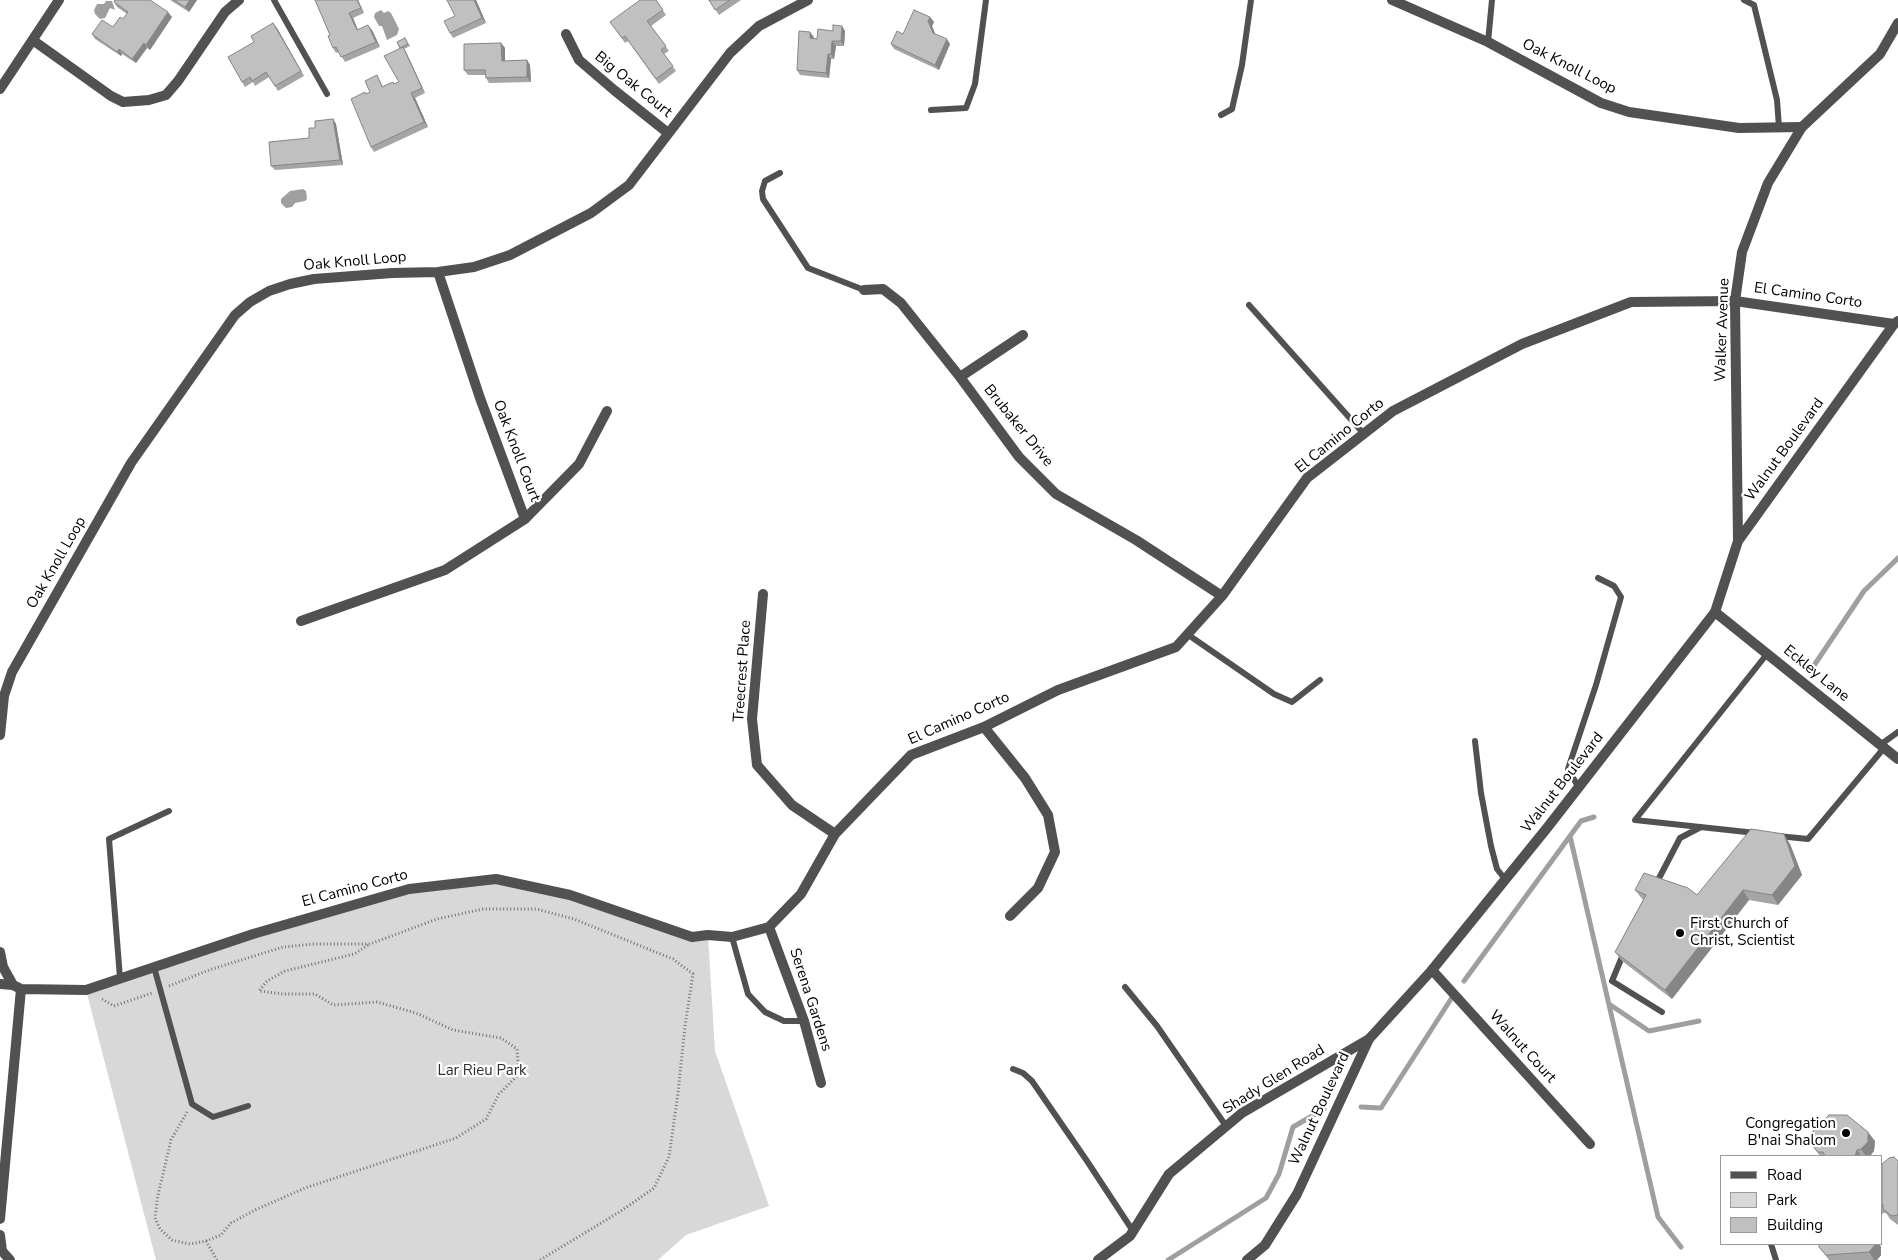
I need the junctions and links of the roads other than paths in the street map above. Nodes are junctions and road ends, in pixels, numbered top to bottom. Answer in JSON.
{"nodes":[{"id":1,"x":59,"y":0,"type":"edge"},
{"id":2,"x":239,"y":0,"type":"edge"},
{"id":3,"x":274,"y":0,"type":"edge"},
{"id":4,"x":986,"y":0,"type":"edge"},
{"id":5,"x":1251,"y":0,"type":"edge"},
{"id":6,"x":1392,"y":0,"type":"edge"},
{"id":7,"x":1492,"y":0,"type":"edge"},
{"id":8,"x":1744,"y":0,"type":"edge"},
{"id":9,"x":803,"y":1,"type":"edge"},
{"id":10,"x":1898,"y":23,"type":"edge"},
{"id":11,"x":566,"y":34,"type":"dead end"},
{"id":12,"x":34,"y":41,"type":"junction"},
{"id":13,"x":1488,"y":42,"type":"junction"},
{"id":14,"x":0,"y":89,"type":"edge"},
{"id":15,"x":327,"y":94,"type":"dead end"},
{"id":16,"x":931,"y":110,"type":"dead end"},
{"id":17,"x":1221,"y":115,"type":"dead end"},
{"id":18,"x":1779,"y":127,"type":"junction"},
{"id":19,"x":1802,"y":127,"type":"junction"},
{"id":20,"x":668,"y":133,"type":"junction"},
{"id":21,"x":780,"y":173,"type":"dead end"},
{"id":22,"x":438,"y":272,"type":"junction"},
{"id":23,"x":864,"y":290,"type":"joint"},
{"id":24,"x":1735,"y":301,"type":"junction"},
{"id":25,"x":1249,"y":305,"type":"dead end"},
{"id":26,"x":1896,"y":322,"type":"edge"},
{"id":27,"x":1023,"y":335,"type":"dead end"},
{"id":28,"x":960,"y":377,"type":"junction"},
{"id":29,"x":607,"y":411,"type":"dead end"},
{"id":30,"x":1364,"y":434,"type":"junction"},
{"id":31,"x":526,"y":519,"type":"junction"},
{"id":32,"x":1738,"y":541,"type":"junction"},
{"id":33,"x":1598,"y":578,"type":"dead end"},
{"id":34,"x":763,"y":594,"type":"dead end"},
{"id":35,"x":1222,"y":596,"type":"junction"},
{"id":36,"x":1715,"y":612,"type":"junction"},
{"id":37,"x":301,"y":621,"type":"dead end"},
{"id":38,"x":1188,"y":634,"type":"junction"},
{"id":39,"x":1767,"y":654,"type":"junction"},
{"id":40,"x":1320,"y":680,"type":"dead end"},
{"id":41,"x":984,"y":726,"type":"junction"},
{"id":42,"x":1898,"y":732,"type":"edge"},
{"id":43,"x":0,"y":734,"type":"edge"},
{"id":44,"x":1475,"y":740,"type":"dead end"},
{"id":45,"x":1882,"y":746,"type":"junction"},
{"id":46,"x":1898,"y":759,"type":"edge"},
{"id":47,"x":1579,"y":788,"type":"junction"},
{"id":48,"x":169,"y":811,"type":"dead end"},
{"id":49,"x":1701,"y":827,"type":"junction"},
{"id":50,"x":835,"y":834,"type":"junction"},
{"id":51,"x":1766,"y":834,"type":"edge"},
{"id":52,"x":1774,"y":835,"type":"edge"},
{"id":53,"x":1505,"y":879,"type":"junction"},
{"id":54,"x":1656,"y":884,"type":"edge"},
{"id":55,"x":1010,"y":916,"type":"dead end"},
{"id":56,"x":769,"y":927,"type":"junction"},
{"id":57,"x":732,"y":937,"type":"junction"},
{"id":58,"x":1627,"y":946,"type":"edge"},
{"id":59,"x":0,"y":952,"type":"edge"},
{"id":60,"x":154,"y":967,"type":"junction"},
{"id":61,"x":1432,"y":970,"type":"junction"},
{"id":62,"x":120,"y":978,"type":"junction"},
{"id":63,"x":0,"y":984,"type":"edge"},
{"id":64,"x":17,"y":987,"type":"junction"},
{"id":65,"x":1125,"y":987,"type":"dead end"},
{"id":66,"x":1662,"y":1012,"type":"dead end"},
{"id":67,"x":804,"y":1021,"type":"junction"},
{"id":68,"x":1369,"y":1039,"type":"junction"},
{"id":69,"x":1013,"y":1069,"type":"dead end"},
{"id":70,"x":821,"y":1083,"type":"dead end"},
{"id":71,"x":248,"y":1106,"type":"dead end"},
{"id":72,"x":1226,"y":1126,"type":"junction"},
{"id":73,"x":1590,"y":1144,"type":"dead end"},
{"id":74,"x":0,"y":1219,"type":"edge"},
{"id":75,"x":1133,"y":1231,"type":"junction"},
{"id":76,"x":0,"y":1235,"type":"edge"},
{"id":77,"x":1771,"y":1245,"type":"edge"},
{"id":78,"x":10,"y":1260,"type":"edge"},
{"id":79,"x":1098,"y":1260,"type":"edge"},
{"id":80,"x":1247,"y":1260,"type":"edge"},
{"id":81,"x":1776,"y":1260,"type":"edge"}],
"edges":[{"from":1,"to":12,"type":"street"},
{"from":2,"to":12,"type":"street"},
{"from":3,"to":15,"type":"lane"},
{"from":4,"to":16,"type":"lane"},
{"from":5,"to":17,"type":"lane"},
{"from":6,"to":13,"type":"street","name":"Oak Knoll Loop"},
{"from":7,"to":13,"type":"lane"},
{"from":8,"to":18,"type":"lane"},
{"from":9,"to":20,"type":"street","name":"Oak Knoll Loop"},
{"from":10,"to":19,"type":"street","name":"Walker Avenue"},
{"from":11,"to":20,"type":"street","name":"Big Oak Court"},
{"from":12,"to":14,"type":"street"},
{"from":13,"to":18,"type":"street","name":"Oak Knoll Loop"},
{"from":18,"to":19,"type":"street","name":"Oak Knoll Loop"},
{"from":19,"to":24,"type":"street","name":"Walker Avenue"},
{"from":20,"to":22,"type":"street","name":"Oak Knoll Loop"},
{"from":21,"to":23,"type":"lane"},
{"from":22,"to":31,"type":"street","name":"Oak Knoll Court"},
{"from":22,"to":43,"type":"street","name":"Oak Knoll Loop"},
{"from":23,"to":28,"type":"street","name":"Brubaker Drive"},
{"from":24,"to":26,"type":"street","name":"El Camino Corto"},
{"from":24,"to":30,"type":"street","name":"El Camino Corto"},
{"from":24,"to":32,"type":"street","name":"Walker Avenue"},
{"from":25,"to":30,"type":"lane"},
{"from":26,"to":32,"type":"street","name":"Walnut Boulevard"},
{"from":27,"to":28,"type":"street"},
{"from":28,"to":35,"type":"street","name":"Brubaker Drive"},
{"from":29,"to":31,"type":"street"},
{"from":30,"to":35,"type":"street","name":"El Camino Corto"},
{"from":31,"to":37,"type":"street","name":"Oak Knoll Court"},
{"from":32,"to":36,"type":"street","name":"Walnut Boulevard"},
{"from":33,"to":47,"type":"lane"},
{"from":34,"to":50,"type":"street","name":"Treecrest Place"},
{"from":35,"to":38,"type":"street","name":"El Camino Corto"},
{"from":36,"to":39,"type":"street","name":"Eckley Lane"},
{"from":36,"to":47,"type":"street","name":"Walnut Boulevard"},
{"from":38,"to":40,"type":"lane"},
{"from":38,"to":41,"type":"street","name":"El Camino Corto"},
{"from":39,"to":45,"type":"street","name":"Eckley Lane"},
{"from":39,"to":49,"type":"lane"},
{"from":41,"to":50,"type":"street","name":"El Camino Corto"},
{"from":41,"to":55,"type":"street"},
{"from":42,"to":45,"type":"lane"},
{"from":44,"to":53,"type":"lane"},
{"from":45,"to":46,"type":"street","name":"Eckley Lane"},
{"from":45,"to":52,"type":"lane"},
{"from":47,"to":53,"type":"street","name":"Walnut Boulevard"},
{"from":48,"to":62,"type":"lane"},
{"from":49,"to":51,"type":"lane"},
{"from":49,"to":54,"type":"lane"},
{"from":50,"to":56,"type":"street","name":"El Camino Corto"},
{"from":53,"to":61,"type":"street","name":"Walnut Boulevard"},
{"from":56,"to":57,"type":"street","name":"El Camino Corto"},
{"from":56,"to":67,"type":"street","name":"Serena Gardens"},
{"from":57,"to":60,"type":"street","name":"El Camino Corto"},
{"from":57,"to":67,"type":"lane"},
{"from":58,"to":66,"type":"lane"},
{"from":59,"to":64,"type":"street"},
{"from":60,"to":62,"type":"street","name":"El Camino Corto"},
{"from":60,"to":71,"type":"lane"},
{"from":61,"to":68,"type":"street","name":"Walnut Boulevard"},
{"from":61,"to":73,"type":"street","name":"Walnut Court"},
{"from":62,"to":64,"type":"street","name":"El Camino Corto"},
{"from":63,"to":64,"type":"street","name":"El Camino Corto"},
{"from":64,"to":74,"type":"street"},
{"from":65,"to":72,"type":"lane"},
{"from":67,"to":70,"type":"street","name":"Serena Gardens"},
{"from":68,"to":72,"type":"street","name":"Shady Glen Road"},
{"from":68,"to":80,"type":"street","name":"Walnut Boulevard"},
{"from":69,"to":75,"type":"lane"},
{"from":72,"to":75,"type":"street","name":"Shady Glen Road"},
{"from":75,"to":79,"type":"street","name":"Shady Glen Road"},
{"from":76,"to":78,"type":"street"},
{"from":77,"to":81,"type":"lane"}]}
